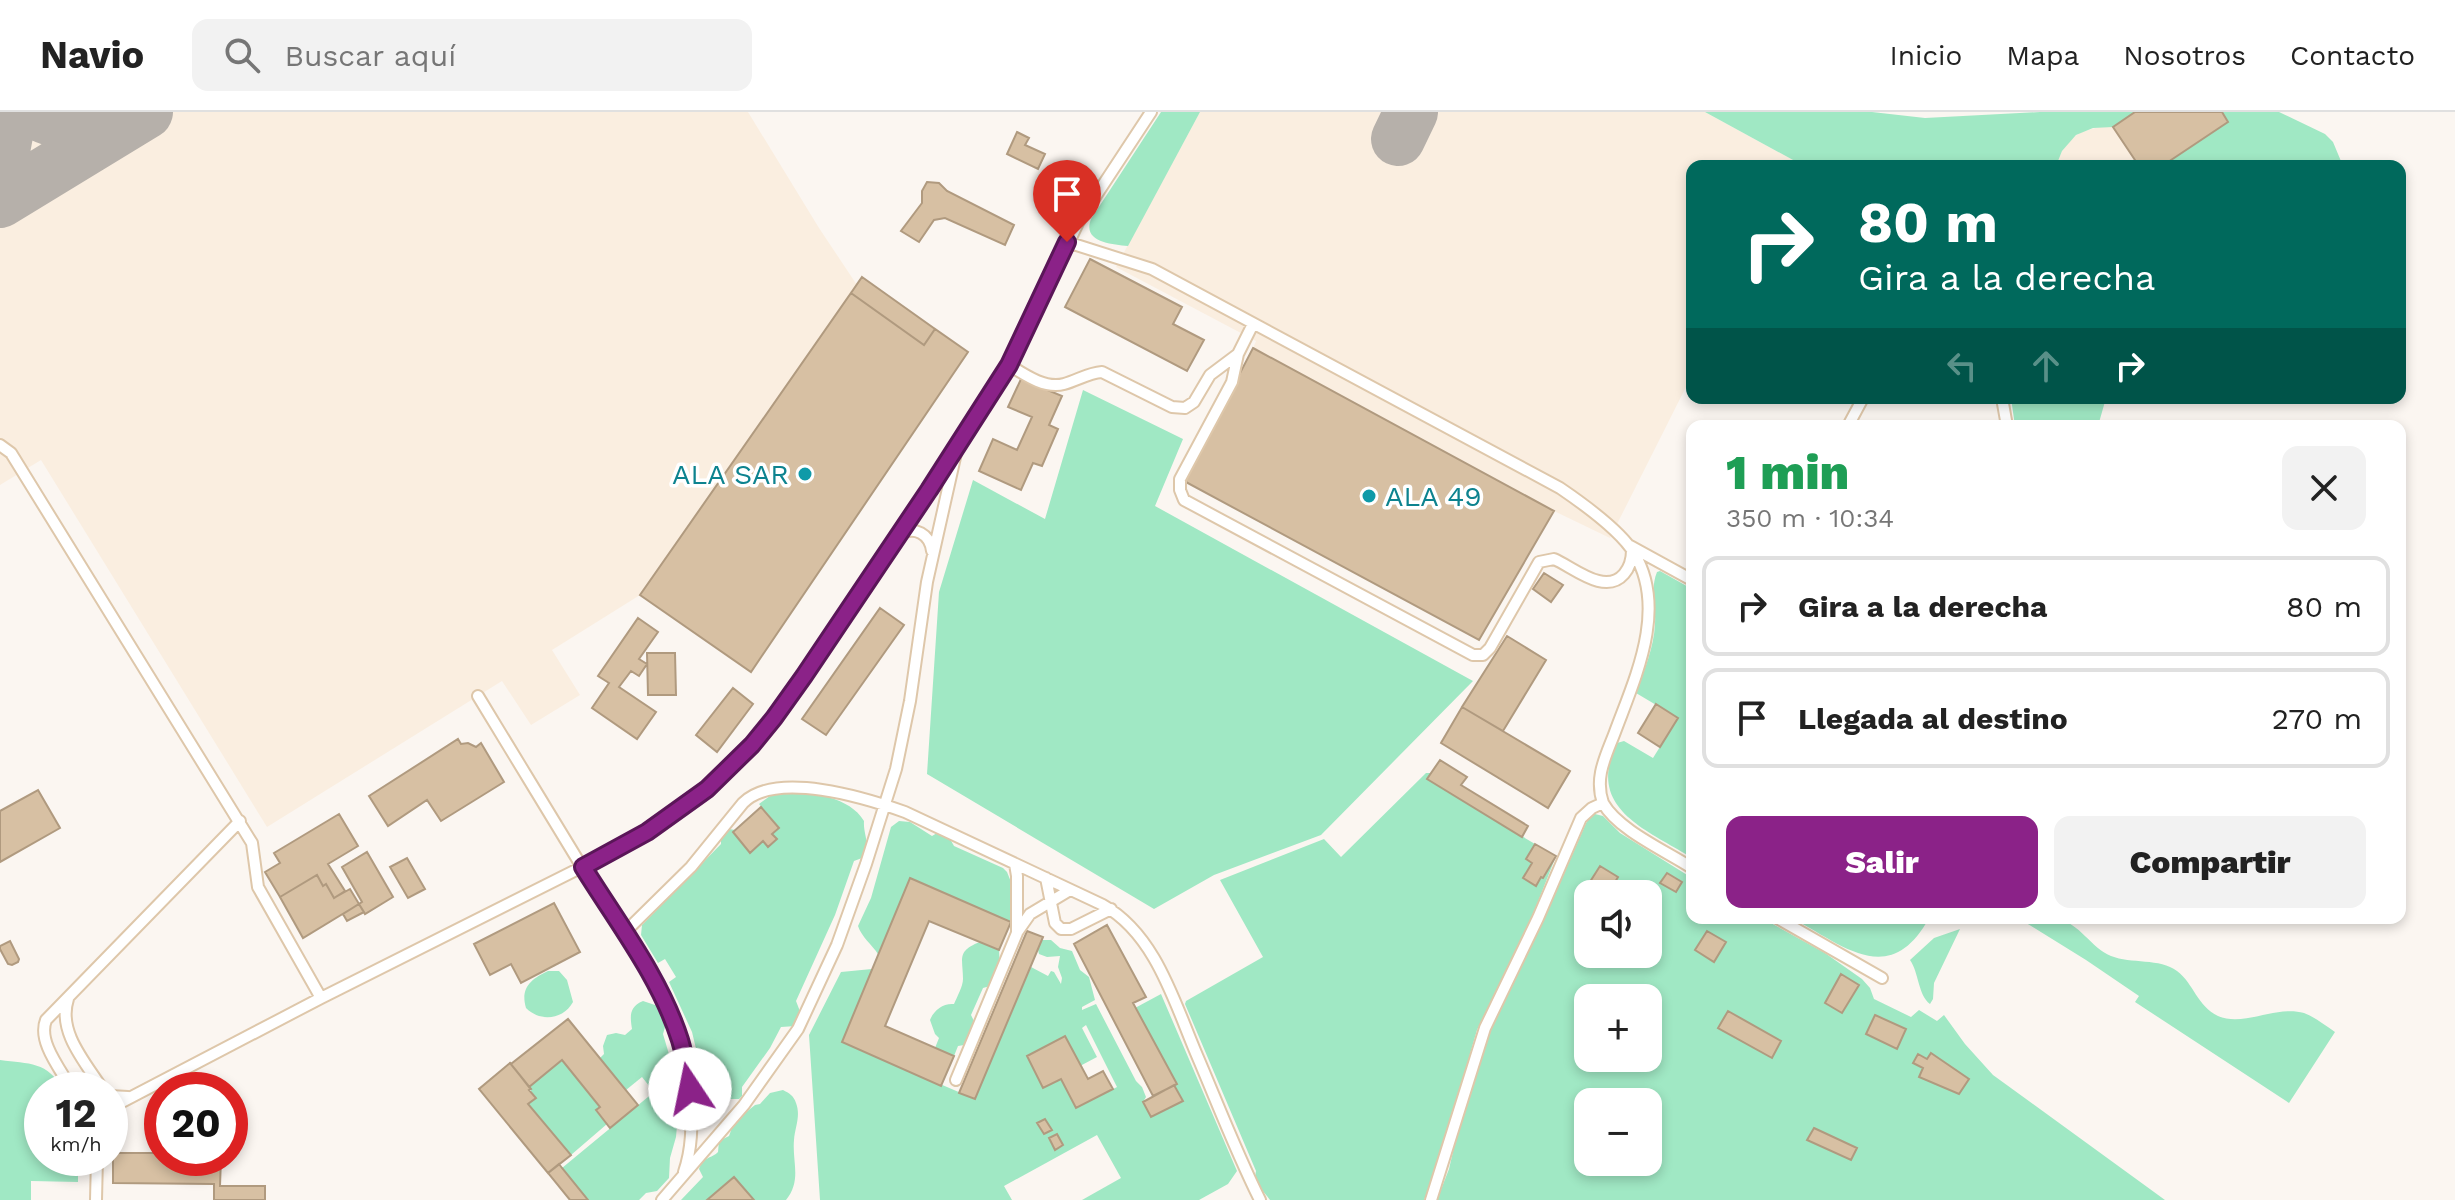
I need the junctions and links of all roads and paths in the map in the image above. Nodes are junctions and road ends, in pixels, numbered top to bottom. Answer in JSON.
{"nodes":[{"id":1,"x":1151,"y":112,"type":"edge"},
{"id":2,"x":1067,"y":242,"type":"junction"},
{"id":3,"x":1253,"y":324,"type":"junction"},
{"id":4,"x":1238,"y":354,"type":"junction"},
{"id":5,"x":1009,"y":365,"type":"junction"},
{"id":6,"x":0,"y":445,"type":"edge"},
{"id":7,"x":958,"y":447,"type":"junction"},
{"id":8,"x":900,"y":534,"type":"junction"},
{"id":9,"x":1630,"y":547,"type":"junction"},
{"id":10,"x":933,"y":555,"type":"junction"},
{"id":11,"x":1686,"y":577,"type":"edge"},
{"id":12,"x":478,"y":696,"type":"dead end"},
{"id":13,"x":1603,"y":803,"type":"junction"},
{"id":14,"x":886,"y":806,"type":"junction"},
{"id":15,"x":240,"y":821,"type":"junction"},
{"id":16,"x":1015,"y":864,"type":"junction"},
{"id":17,"x":1686,"y":864,"type":"edge"},
{"id":18,"x":583,"y":867,"type":"junction"},
{"id":19,"x":1046,"y":878,"type":"junction"},
{"id":20,"x":1070,"y":890,"type":"junction"},
{"id":21,"x":1051,"y":902,"type":"junction"},
{"id":22,"x":1111,"y":909,"type":"junction"},
{"id":23,"x":1788,"y":924,"type":"edge"},
{"id":24,"x":624,"y":933,"type":"junction"},
{"id":25,"x":1017,"y":933,"type":"junction"},
{"id":26,"x":1882,"y":978,"type":"dead end"},
{"id":27,"x":71,"y":992,"type":"junction"},
{"id":28,"x":321,"y":998,"type":"junction"},
{"id":29,"x":62,"y":1072,"type":"edge"},
{"id":30,"x":92,"y":1072,"type":"edge"},
{"id":31,"x":956,"y":1080,"type":"dead end"},
{"id":32,"x":134,"y":1096,"type":"junction"},
{"id":33,"x":128,"y":1097,"type":"edge"},
{"id":34,"x":128,"y":1100,"type":"edge"},
{"id":35,"x":97,"y":1176,"type":"edge"},
{"id":36,"x":681,"y":1179,"type":"junction"},
{"id":37,"x":96,"y":1200,"type":"edge"},
{"id":38,"x":662,"y":1200,"type":"edge"},
{"id":39,"x":1260,"y":1200,"type":"edge"},
{"id":40,"x":1431,"y":1200,"type":"edge"}],
"edges":[{"from":1,"to":2,"type":"lane"},
{"from":2,"to":3,"type":"lane"},
{"from":2,"to":5,"type":"lane"},
{"from":3,"to":4,"type":"lane"},
{"from":3,"to":9,"type":"lane"},
{"from":4,"to":5,"type":"lane"},
{"from":4,"to":9,"type":"lane"},
{"from":5,"to":7,"type":"lane"},
{"from":6,"to":15,"type":"lane"},
{"from":7,"to":8,"type":"lane"},
{"from":7,"to":10,"type":"lane"},
{"from":8,"to":10,"type":"lane"},
{"from":8,"to":18,"type":"lane"},
{"from":9,"to":11,"type":"lane"},
{"from":9,"to":13,"type":"lane"},
{"from":10,"to":14,"type":"lane"},
{"from":12,"to":18,"type":"lane"},
{"from":13,"to":17,"type":"lane"},
{"from":13,"to":40,"type":"lane"},
{"from":14,"to":16,"type":"lane"},
{"from":14,"to":24,"type":"lane"},
{"from":14,"to":36,"type":"lane"},
{"from":15,"to":27,"type":"lane"},
{"from":15,"to":28,"type":"lane"},
{"from":16,"to":19,"type":"lane"},
{"from":16,"to":25,"type":"lane"},
{"from":18,"to":24,"type":"lane"},
{"from":18,"to":28,"type":"lane"},
{"from":19,"to":20,"type":"lane"},
{"from":19,"to":21,"type":"lane"},
{"from":20,"to":21,"type":"lane"},
{"from":20,"to":22,"type":"lane"},
{"from":21,"to":22,"type":"lane"},
{"from":21,"to":25,"type":"lane"},
{"from":22,"to":39,"type":"lane"},
{"from":23,"to":26,"type":"lane"},
{"from":24,"to":36,"type":"lane"},
{"from":25,"to":31,"type":"lane"},
{"from":27,"to":29,"type":"lane"},
{"from":27,"to":30,"type":"lane"},
{"from":28,"to":32,"type":"lane"},
{"from":32,"to":33,"type":"lane"},
{"from":32,"to":34,"type":"lane"},
{"from":35,"to":37,"type":"lane"},
{"from":36,"to":38,"type":"lane"}]}
